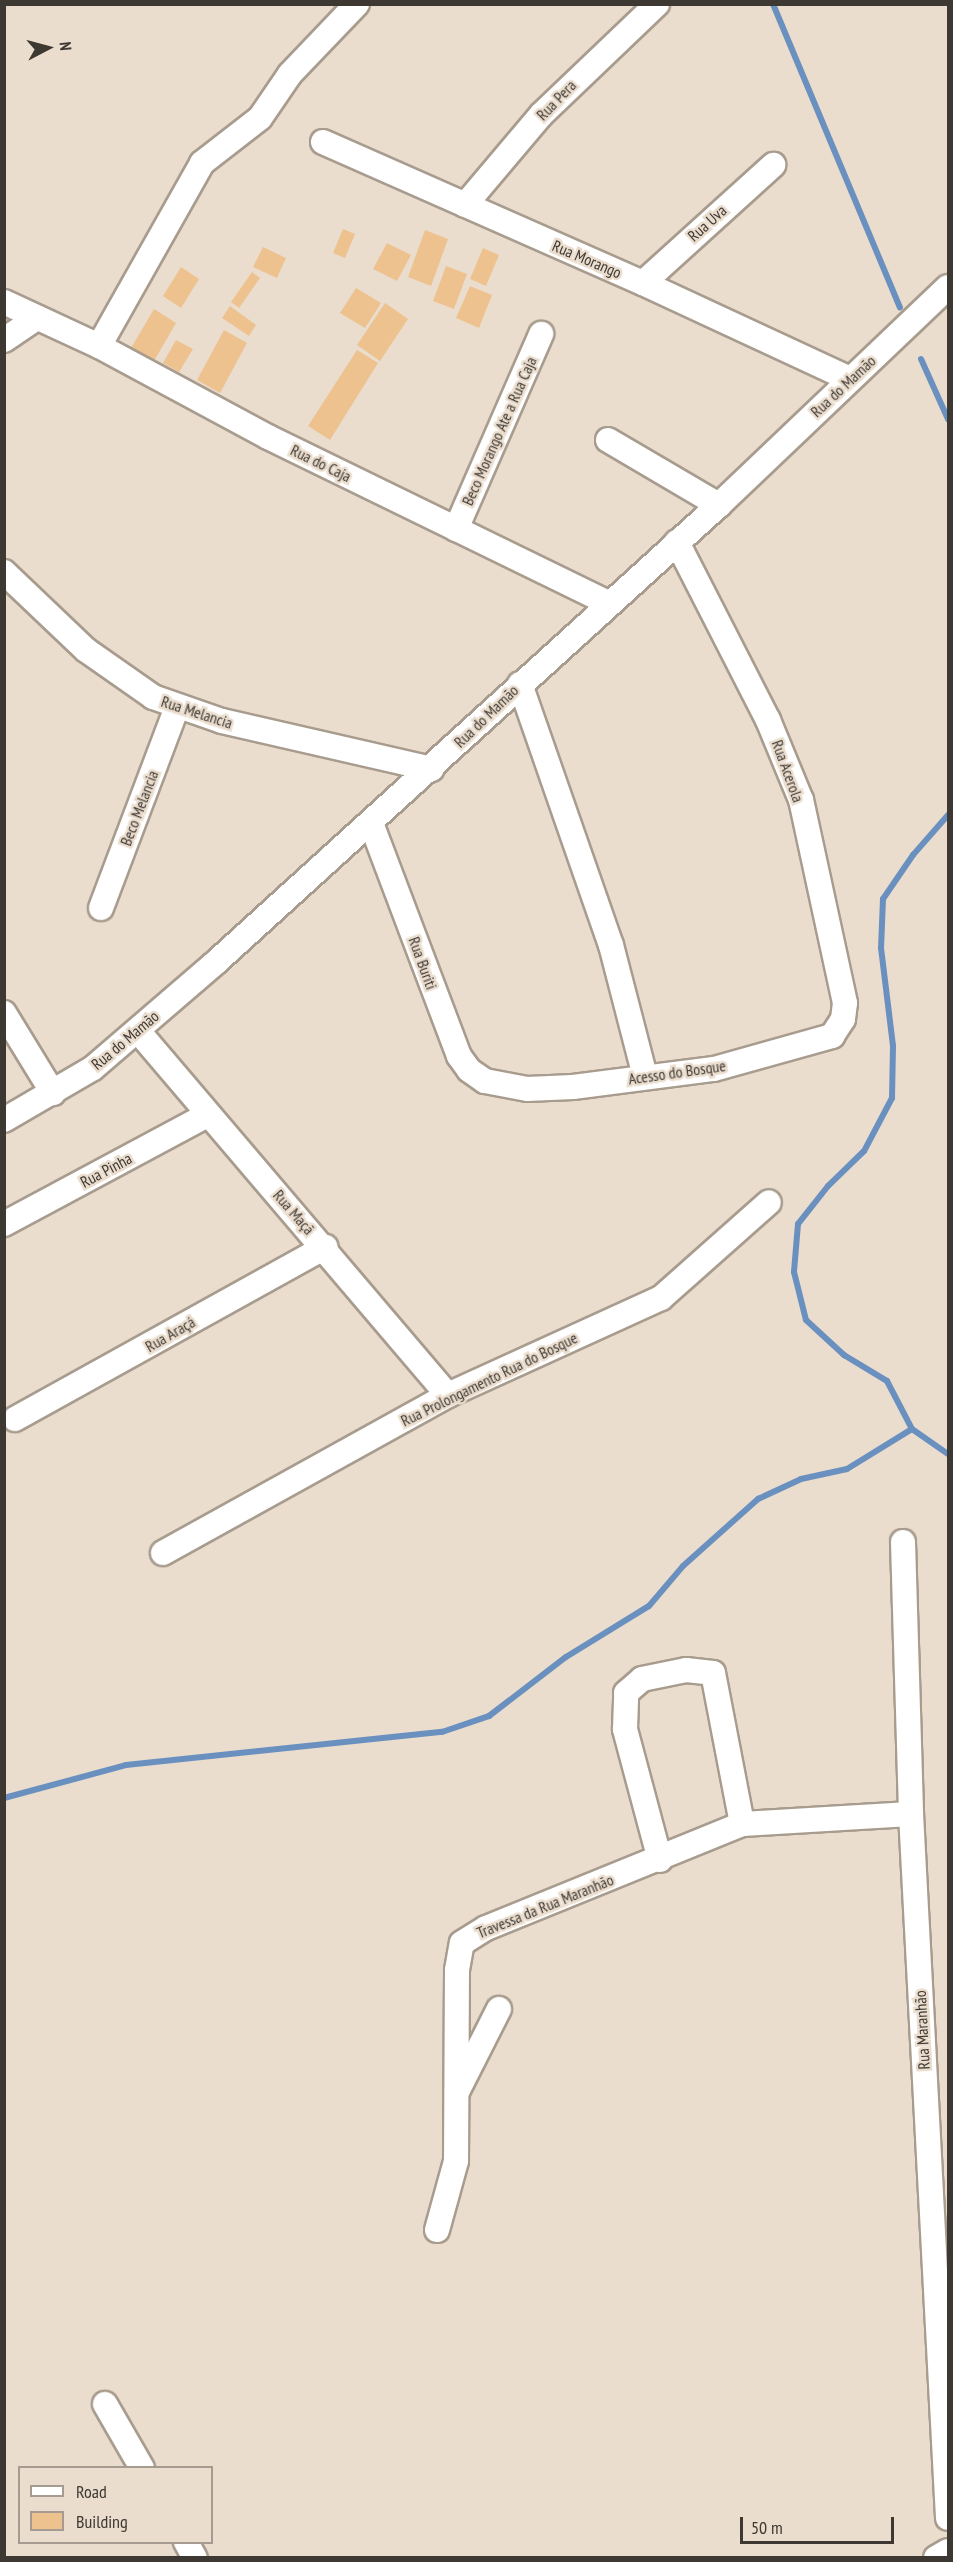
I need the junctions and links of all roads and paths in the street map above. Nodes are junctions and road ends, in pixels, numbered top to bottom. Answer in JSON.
{"nodes":[{"id":1,"x":357,"y":4,"type":"edge"},
{"id":2,"x":657,"y":4,"type":"edge"},
{"id":3,"x":323,"y":142,"type":"dead end"},
{"id":4,"x":773,"y":165,"type":"dead end"},
{"id":5,"x":465,"y":205,"type":"junction"},
{"id":6,"x":643,"y":283,"type":"junction"},
{"id":7,"x":948,"y":287,"type":"edge"},
{"id":8,"x":4,"y":302,"type":"edge"},
{"id":9,"x":37,"y":318,"type":"junction"},
{"id":10,"x":541,"y":334,"type":"dead end"},
{"id":11,"x":4,"y":339,"type":"edge"},
{"id":12,"x":99,"y":345,"type":"junction"},
{"id":13,"x":850,"y":380,"type":"junction"},
{"id":14,"x":608,"y":440,"type":"dead end"},
{"id":15,"x":719,"y":505,"type":"junction"},
{"id":16,"x":456,"y":529,"type":"junction"},
{"id":17,"x":677,"y":542,"type":"junction"},
{"id":18,"x":4,"y":572,"type":"edge"},
{"id":19,"x":608,"y":603,"type":"junction"},
{"id":20,"x":520,"y":684,"type":"junction"},
{"id":21,"x":177,"y":707,"type":"junction"},
{"id":22,"x":432,"y":769,"type":"junction"},
{"id":23,"x":371,"y":823,"type":"junction"},
{"id":24,"x":101,"y":908,"type":"dead end"},
{"id":25,"x":4,"y":1013,"type":"edge"},
{"id":26,"x":843,"y":1019,"type":"joint"},
{"id":27,"x":138,"y":1031,"type":"junction"},
{"id":28,"x":645,"y":1076,"type":"junction"},
{"id":29,"x":498,"y":1085,"type":"joint"},
{"id":30,"x":53,"y":1093,"type":"junction"},
{"id":31,"x":207,"y":1115,"type":"junction"},
{"id":32,"x":4,"y":1120,"type":"edge"},
{"id":33,"x":769,"y":1202,"type":"dead end"},
{"id":34,"x":4,"y":1224,"type":"edge"},
{"id":35,"x":325,"y":1247,"type":"junction"},
{"id":36,"x":448,"y":1395,"type":"junction"},
{"id":37,"x":15,"y":1419,"type":"dead end"},
{"id":38,"x":903,"y":1542,"type":"dead end"},
{"id":39,"x":163,"y":1553,"type":"dead end"},
{"id":40,"x":911,"y":1814,"type":"junction"},
{"id":41,"x":741,"y":1824,"type":"junction"},
{"id":42,"x":660,"y":1860,"type":"junction"},
{"id":43,"x":499,"y":2009,"type":"dead end"},
{"id":44,"x":456,"y":2094,"type":"junction"},
{"id":45,"x":437,"y":2230,"type":"dead end"},
{"id":46,"x":105,"y":2404,"type":"dead end"},
{"id":47,"x":945,"y":2451,"type":"edge"},
{"id":48,"x":141,"y":2466,"type":"edge"},
{"id":49,"x":948,"y":2518,"type":"edge"},
{"id":50,"x":187,"y":2544,"type":"edge"},
{"id":51,"x":948,"y":2551,"type":"edge"},
{"id":52,"x":195,"y":2558,"type":"edge"},
{"id":53,"x":936,"y":2558,"type":"edge"}],
"edges":[{"from":1,"to":12,"type":"street"},
{"from":2,"to":5,"type":"street","name":"Rua Pera"},
{"from":3,"to":5,"type":"street","name":"Rua Morango"},
{"from":4,"to":6,"type":"street","name":"Rua Uva"},
{"from":5,"to":6,"type":"street","name":"Rua Morango"},
{"from":6,"to":13,"type":"street","name":"Rua Morango"},
{"from":7,"to":13,"type":"street","name":"Rua do Mamão"},
{"from":8,"to":9,"type":"street","name":"Rua do Caja"},
{"from":9,"to":11,"type":"street"},
{"from":9,"to":12,"type":"street","name":"Rua do Caja"},
{"from":10,"to":16,"type":"street","name":"Beco Morango Ate a Rua Caja"},
{"from":12,"to":16,"type":"street","name":"Rua do Caja"},
{"from":13,"to":15,"type":"street","name":"Rua do Mamão"},
{"from":14,"to":15,"type":"street"},
{"from":15,"to":17,"type":"street","name":"Rua do Mamão"},
{"from":16,"to":19,"type":"street","name":"Rua do Caja"},
{"from":17,"to":19,"type":"street","name":"Rua do Mamão"},
{"from":17,"to":26,"type":"street","name":"Rua Acerola"},
{"from":18,"to":21,"type":"street","name":"Rua Melancia"},
{"from":19,"to":20,"type":"street","name":"Rua do Mamão"},
{"from":20,"to":22,"type":"street","name":"Rua do Mamão"},
{"from":20,"to":28,"type":"street"},
{"from":21,"to":22,"type":"street","name":"Rua Melancia"},
{"from":21,"to":24,"type":"street","name":"Beco Melancia"},
{"from":22,"to":23,"type":"street","name":"Rua do Mamão"},
{"from":23,"to":27,"type":"street","name":"Rua do Mamão"},
{"from":23,"to":29,"type":"street","name":"Rua Buriti"},
{"from":25,"to":30,"type":"street"},
{"from":26,"to":28,"type":"street","name":"Acesso do Bosque"},
{"from":27,"to":30,"type":"street","name":"Rua do Mamão"},
{"from":27,"to":31,"type":"street","name":"Rua Maçã"},
{"from":28,"to":29,"type":"street","name":"Acesso do Bosque"},
{"from":30,"to":32,"type":"street","name":"Rua do Mamão"},
{"from":31,"to":34,"type":"street","name":"Rua Pinha"},
{"from":31,"to":35,"type":"street","name":"Rua Maçã"},
{"from":33,"to":36,"type":"street","name":"Rua Prolongamento Rua do Bosque"},
{"from":35,"to":36,"type":"street","name":"Rua Maçã"},
{"from":35,"to":37,"type":"street","name":"Rua Araçá"},
{"from":36,"to":39,"type":"street","name":"Rua Prolongamento Rua do Bosque"},
{"from":38,"to":40,"type":"street","name":"Rua Maranhão"},
{"from":40,"to":41,"type":"street","name":"Travessa da Rua Maranhão"},
{"from":40,"to":47,"type":"street","name":"Rua Maranhão"},
{"from":41,"to":42,"type":"street","name":"Travessa da Rua Maranhão"},
{"from":41,"to":42,"type":"street"},
{"from":42,"to":44,"type":"street","name":"Travessa da Rua Maranhão"},
{"from":43,"to":44,"type":"street"},
{"from":44,"to":45,"type":"street","name":"Travessa da Rua Maranhão"},
{"from":46,"to":48,"type":"street"},
{"from":47,"to":49,"type":"street","name":"Rua Maranhão"},
{"from":50,"to":52,"type":"street"},
{"from":51,"to":53,"type":"street"}]}
